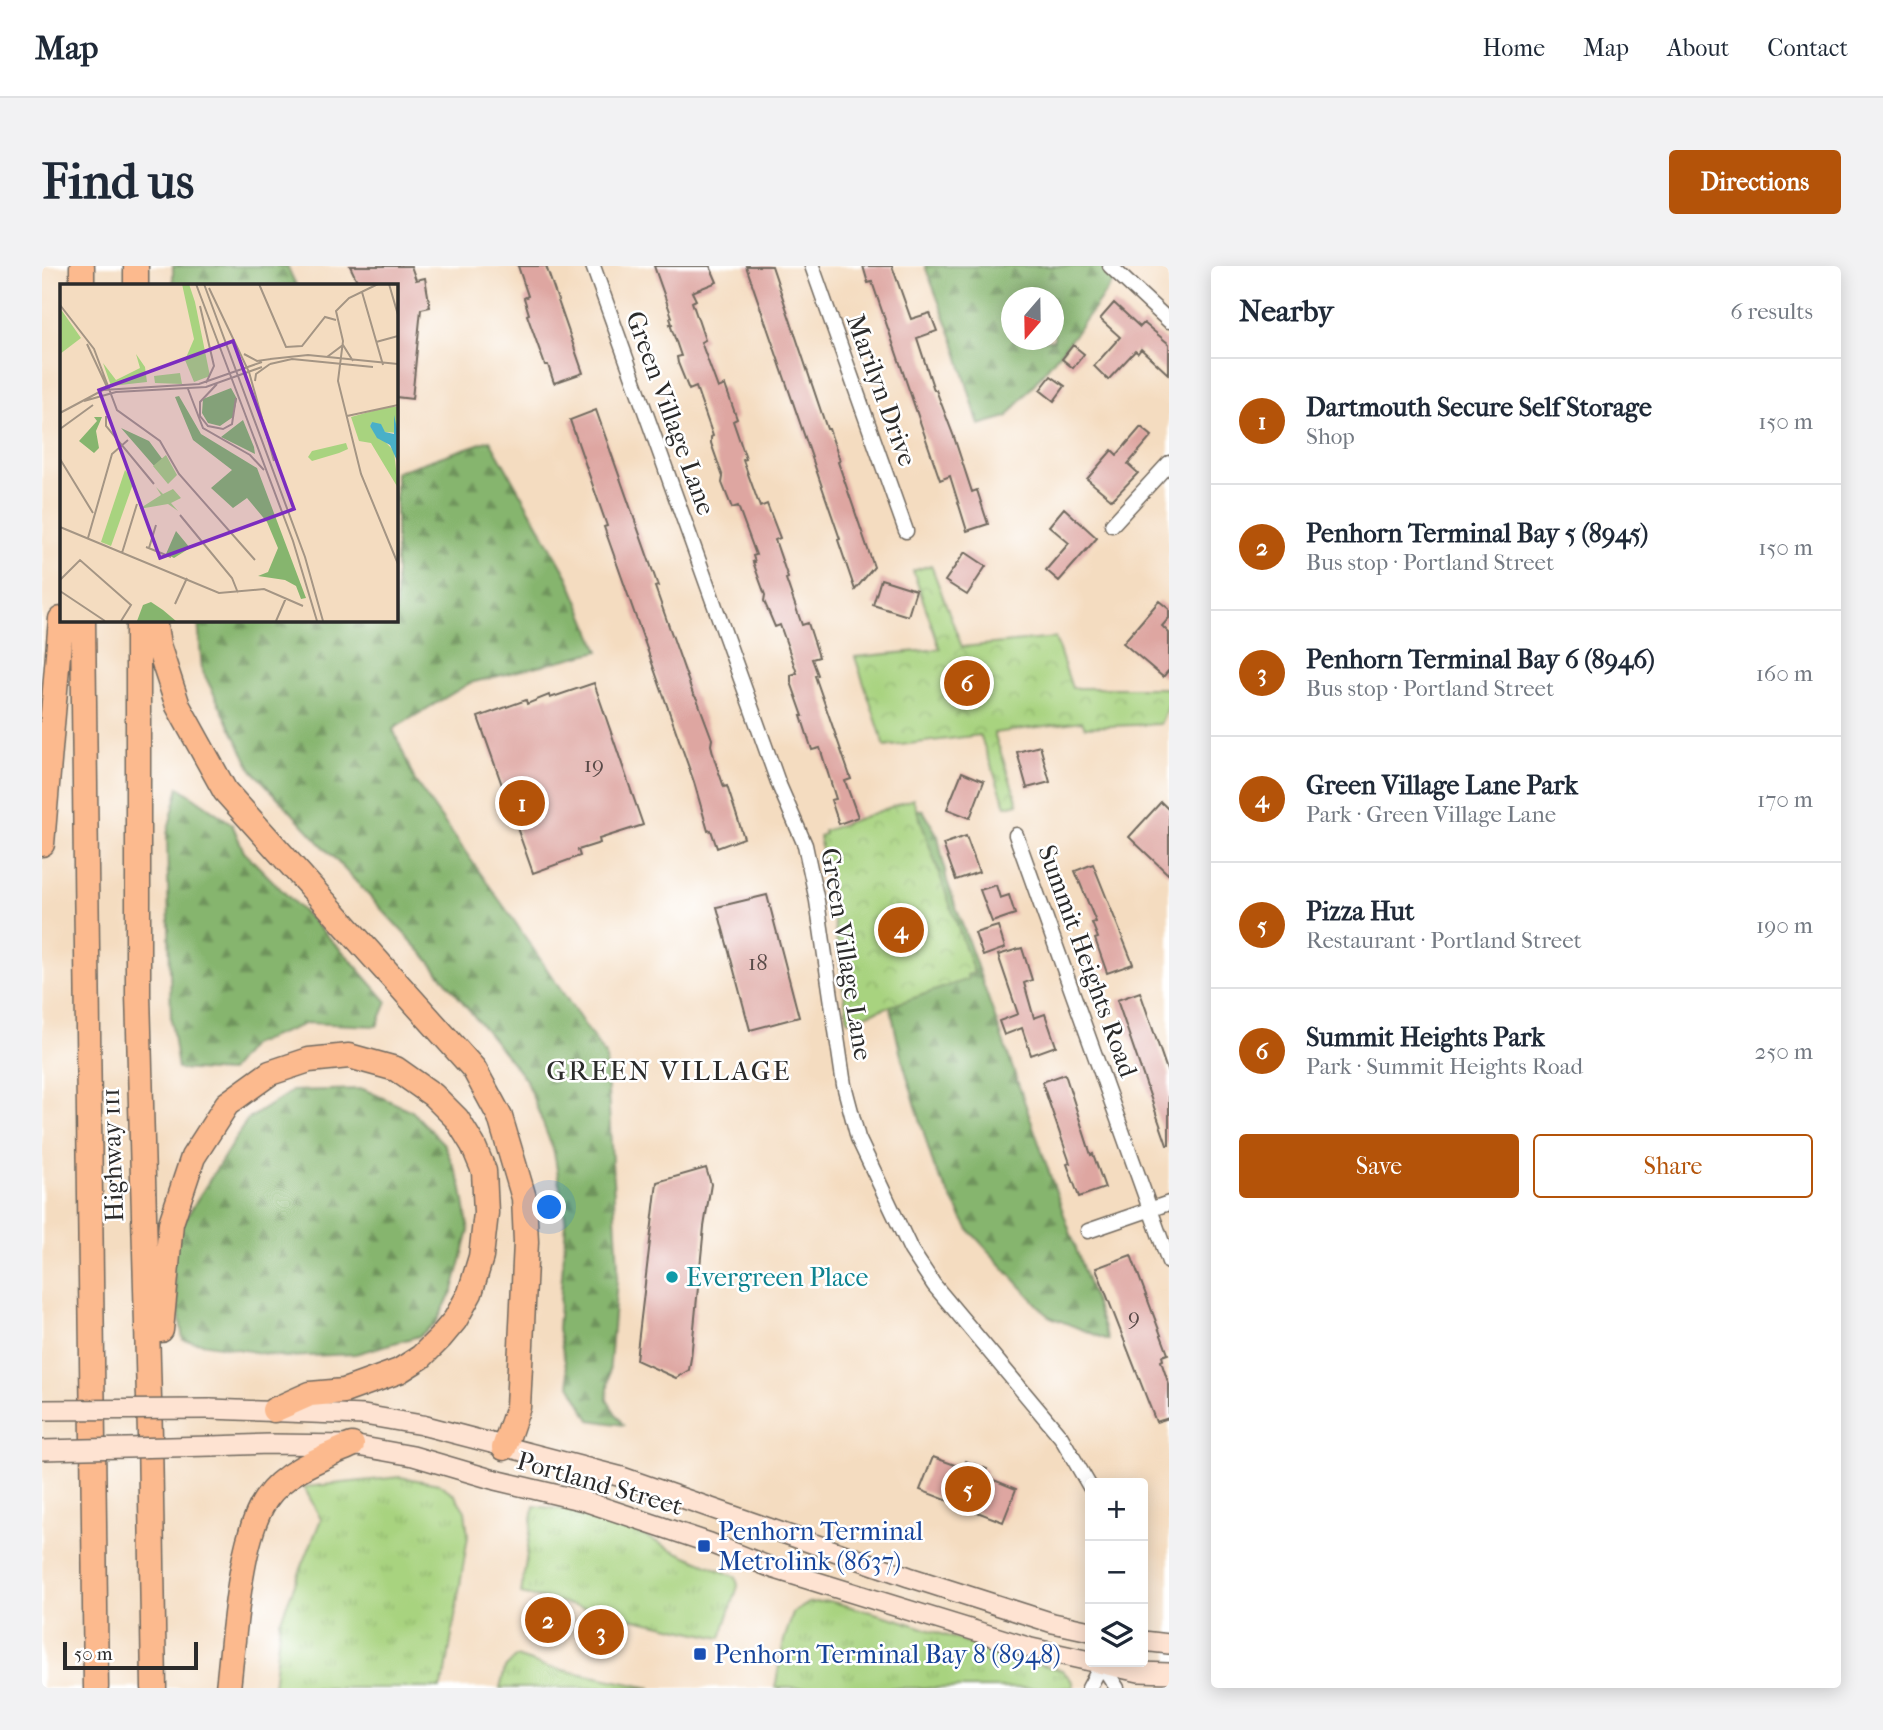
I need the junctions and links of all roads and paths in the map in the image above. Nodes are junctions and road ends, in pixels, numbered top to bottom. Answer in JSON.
{"nodes":[{"id":1,"x":82,"y":266,"type":"edge"},
{"id":2,"x":136,"y":266,"type":"edge"},
{"id":3,"x":593,"y":266,"type":"edge"},
{"id":4,"x":812,"y":266,"type":"edge"},
{"id":5,"x":1110,"y":266,"type":"edge"},
{"id":6,"x":82,"y":284,"type":"edge"},
{"id":7,"x":136,"y":284,"type":"edge"},
{"id":8,"x":1168,"y":317,"type":"edge"},
{"id":9,"x":1169,"y":463,"type":"edge"},
{"id":10,"x":1112,"y":525,"type":"dead end"},
{"id":11,"x":906,"y":531,"type":"dead end"},
{"id":12,"x":61,"y":621,"type":"edge"},
{"id":13,"x":83,"y":621,"type":"edge"},
{"id":14,"x":138,"y":621,"type":"edge"},
{"id":15,"x":154,"y":621,"type":"edge"},
{"id":16,"x":1016,"y":835,"type":"dead end"},
{"id":17,"x":42,"y":844,"type":"edge"},
{"id":18,"x":1169,"y":1203,"type":"edge"},
{"id":19,"x":1150,"y":1210,"type":"junction"},
{"id":20,"x":1088,"y":1231,"type":"dead end"},
{"id":21,"x":1169,"y":1262,"type":"edge"},
{"id":22,"x":42,"y":1410,"type":"edge"},
{"id":23,"x":274,"y":1410,"type":"junction"},
{"id":24,"x":150,"y":1436,"type":"junction"},
{"id":25,"x":352,"y":1446,"type":"junction"},
{"id":26,"x":504,"y":1448,"type":"junction"},
{"id":27,"x":42,"y":1450,"type":"edge"},
{"id":28,"x":1085,"y":1478,"type":"edge"},
{"id":29,"x":495,"y":1480,"type":"junction"},
{"id":30,"x":1085,"y":1630,"type":"edge"},
{"id":31,"x":1148,"y":1642,"type":"edge"},
{"id":32,"x":1169,"y":1644,"type":"edge"},
{"id":33,"x":1085,"y":1659,"type":"edge"},
{"id":34,"x":1100,"y":1667,"type":"edge"},
{"id":35,"x":1104,"y":1667,"type":"edge"},
{"id":36,"x":1118,"y":1667,"type":"edge"},
{"id":37,"x":1169,"y":1673,"type":"edge"},
{"id":38,"x":96,"y":1688,"type":"edge"},
{"id":39,"x":154,"y":1688,"type":"edge"},
{"id":40,"x":228,"y":1688,"type":"edge"},
{"id":41,"x":1089,"y":1688,"type":"edge"},
{"id":42,"x":1117,"y":1688,"type":"edge"}],
"edges":[{"from":1,"to":6,"type":"highway"},
{"from":2,"to":7,"type":"highway"},
{"from":3,"to":28,"type":"street","name":"Green Village Lane"},
{"from":4,"to":11,"type":"street","name":"Marilyn Drive"},
{"from":5,"to":8,"type":"street"},
{"from":9,"to":10,"type":"street"},
{"from":12,"to":17,"type":"highway"},
{"from":13,"to":38,"type":"highway","name":"Highway 111"},
{"from":14,"to":24,"type":"highway","name":"Highway 111"},
{"from":15,"to":26,"type":"highway"},
{"from":16,"to":19,"type":"street","name":"Summit Heights Road"},
{"from":18,"to":19,"type":"street"},
{"from":19,"to":20,"type":"street"},
{"from":19,"to":21,"type":"street","name":"Summit Heights Road"},
{"from":22,"to":23,"type":"main road","name":"Portland Street","bridge":true},
{"from":23,"to":24,"type":"highway"},
{"from":23,"to":26,"type":"main road","name":"Portland Street"},
{"from":24,"to":39,"type":"highway","name":"Highway 111"},
{"from":25,"to":27,"type":"main road","name":"Portland Street","bridge":true},
{"from":25,"to":29,"type":"main road","name":"Portland Street"},
{"from":25,"to":40,"type":"highway"},
{"from":26,"to":29,"type":"main road"},
{"from":26,"to":30,"type":"main road","name":"Portland Street"},
{"from":29,"to":33,"type":"main road","name":"Portland Street"},
{"from":31,"to":32,"type":"main road"},
{"from":34,"to":41,"type":"street"},
{"from":35,"to":42,"type":"street"},
{"from":36,"to":37,"type":"main road","name":"Portland Street"}]}
